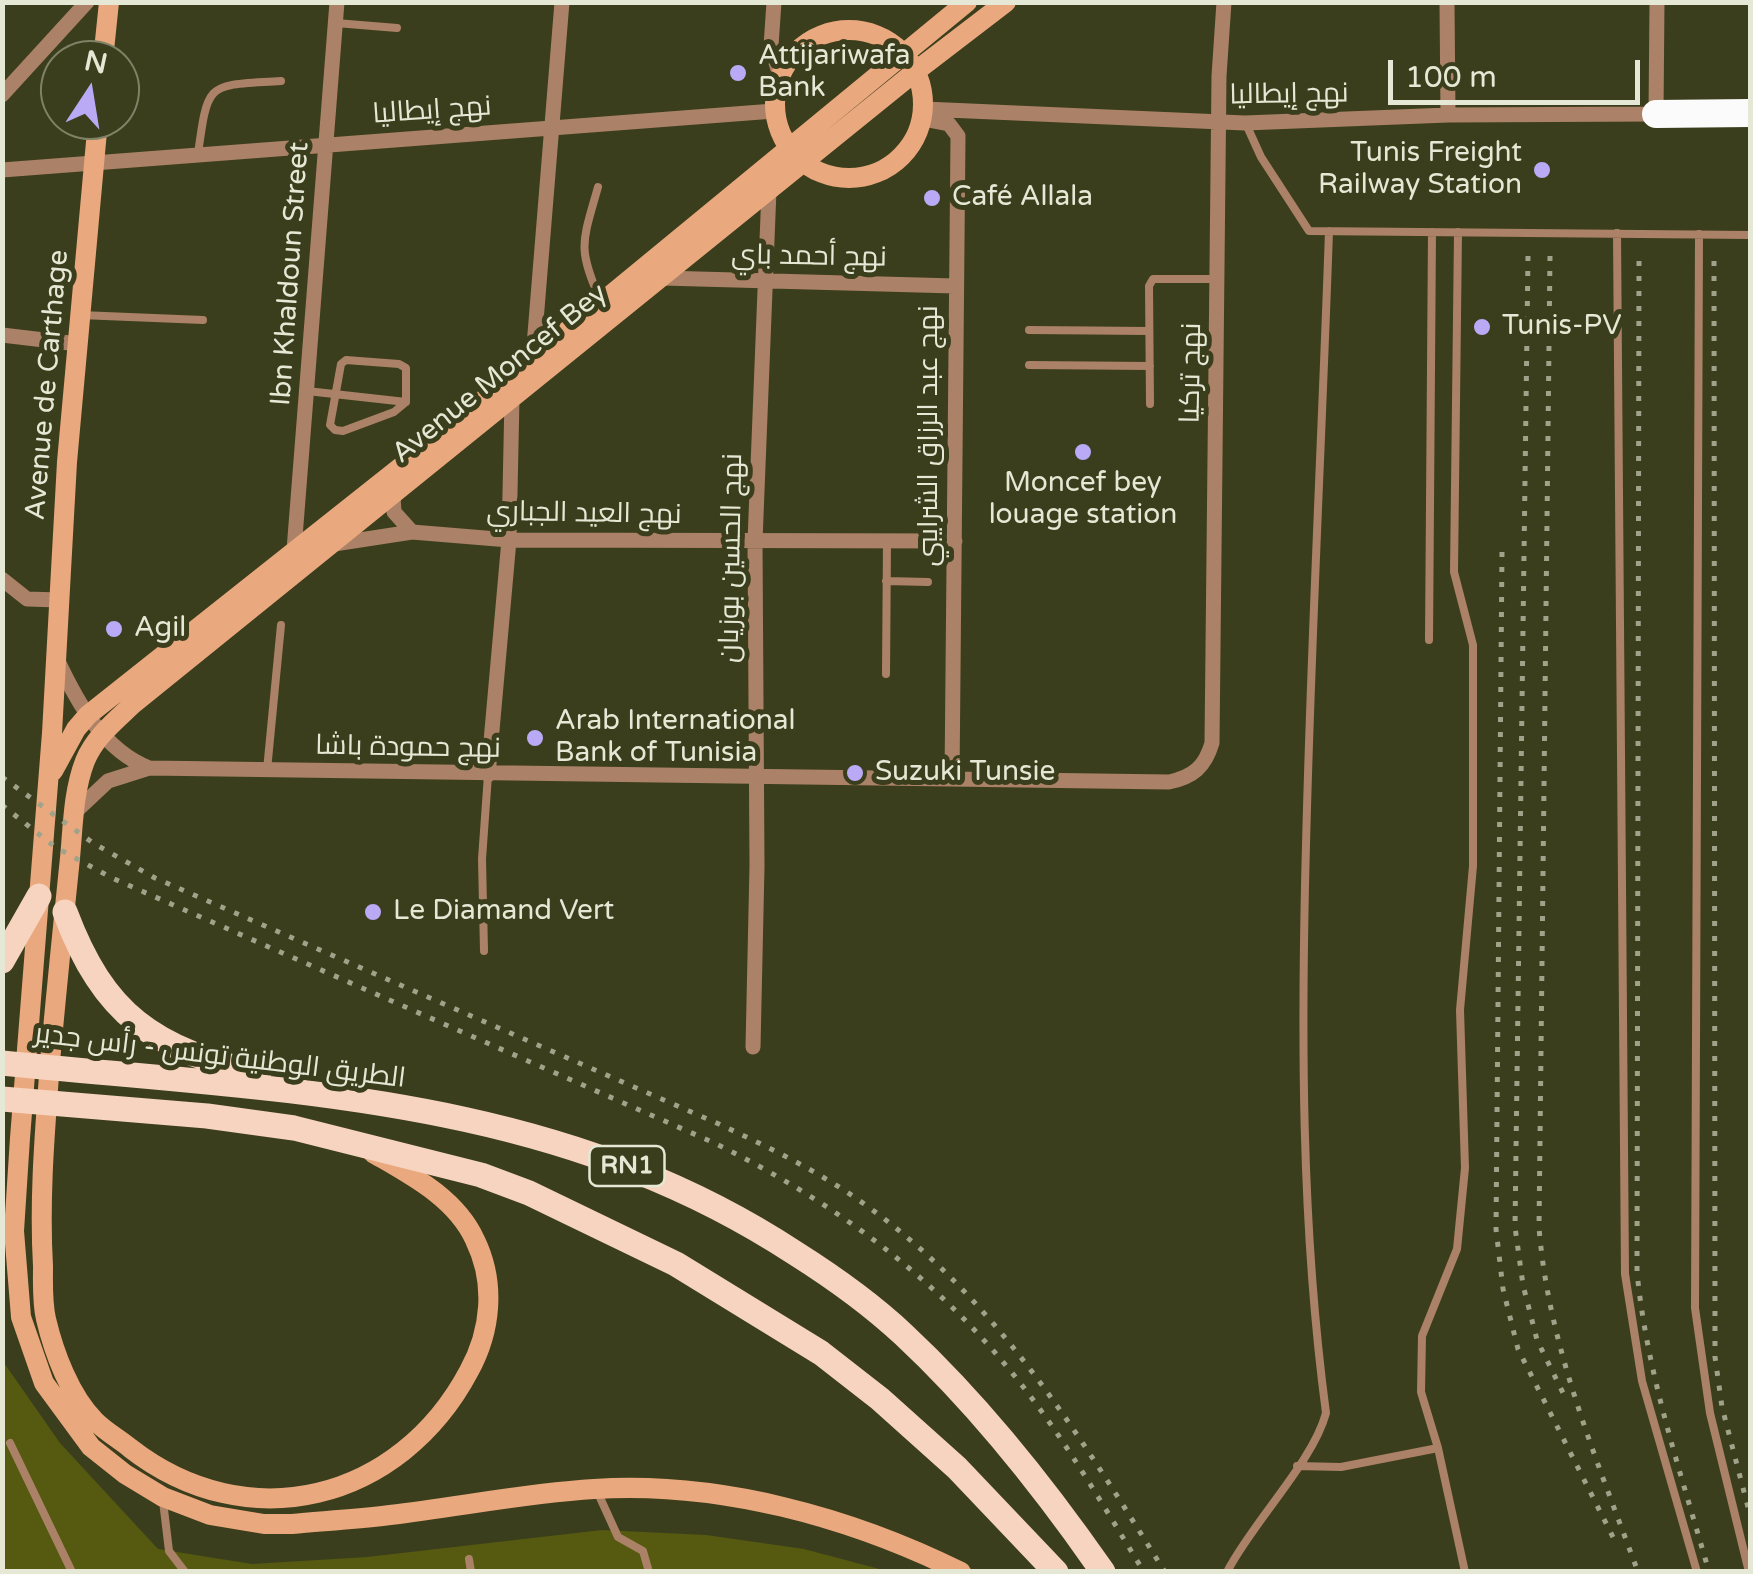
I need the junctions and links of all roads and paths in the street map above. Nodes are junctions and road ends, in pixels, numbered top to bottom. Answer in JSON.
{"nodes":[{"id":1,"x":87,"y":2,"type":"edge"},
{"id":2,"x":108,"y":2,"type":"edge"},
{"id":3,"x":337,"y":2,"type":"edge"},
{"id":4,"x":562,"y":2,"type":"edge"},
{"id":5,"x":774,"y":2,"type":"edge"},
{"id":6,"x":967,"y":2,"type":"edge"},
{"id":7,"x":1006,"y":2,"type":"edge"},
{"id":8,"x":1224,"y":2,"type":"edge"},
{"id":9,"x":1448,"y":2,"type":"edge"},
{"id":10,"x":1657,"y":2,"type":"edge"},
{"id":11,"x":336,"y":23,"type":"junction"},
{"id":12,"x":397,"y":28,"type":"dead end"},
{"id":13,"x":105,"y":40,"type":"edge"},
{"id":14,"x":904,"y":52,"type":"junction"},
{"id":15,"x":916,"y":71,"type":"junction"},
{"id":16,"x":780,"y":76,"type":"junction"},
{"id":17,"x":281,"y":81,"type":"dead end"},
{"id":18,"x":2,"y":95,"type":"edge"},
{"id":19,"x":774,"y":110,"type":"junction"},
{"id":20,"x":1750,"y":113,"type":"edge"},
{"id":21,"x":923,"y":114,"type":"junction"},
{"id":22,"x":1656,"y":114,"type":"junction"},
{"id":23,"x":1448,"y":115,"type":"junction"},
{"id":24,"x":1220,"y":122,"type":"junction"},
{"id":25,"x":1245,"y":123,"type":"junction"},
{"id":26,"x":554,"y":127,"type":"junction"},
{"id":27,"x":96,"y":140,"type":"edge"},
{"id":28,"x":326,"y":144,"type":"junction"},
{"id":29,"x":788,"y":147,"type":"junction"},
{"id":30,"x":198,"y":154,"type":"junction"},
{"id":31,"x":94,"y":161,"type":"junction"},
{"id":32,"x":804,"y":163,"type":"junction"},
{"id":33,"x":2,"y":170,"type":"edge"},
{"id":34,"x":598,"y":187,"type":"dead end"},
{"id":35,"x":769,"y":190,"type":"junction"},
{"id":36,"x":1329,"y":231,"type":"junction"},
{"id":37,"x":1432,"y":232,"type":"junction"},
{"id":38,"x":1458,"y":232,"type":"junction"},
{"id":39,"x":1618,"y":233,"type":"junction"},
{"id":40,"x":1699,"y":234,"type":"junction"},
{"id":41,"x":1750,"y":234,"type":"edge"},
{"id":42,"x":662,"y":278,"type":"junction"},
{"id":43,"x":1218,"y":279,"type":"junction"},
{"id":44,"x":764,"y":282,"type":"junction"},
{"id":45,"x":955,"y":286,"type":"junction"},
{"id":46,"x":601,"y":302,"type":"junction"},
{"id":47,"x":80,"y":316,"type":"junction"},
{"id":48,"x":203,"y":320,"type":"dead end"},
{"id":49,"x":1030,"y":330,"type":"dead end"},
{"id":50,"x":1150,"y":331,"type":"junction"},
{"id":51,"x":2,"y":334,"type":"edge"},
{"id":52,"x":78,"y":344,"type":"junction"},
{"id":53,"x":533,"y":358,"type":"junction"},
{"id":54,"x":1029,"y":366,"type":"dead end"},
{"id":55,"x":1150,"y":366,"type":"junction"},
{"id":56,"x":307,"y":391,"type":"junction"},
{"id":57,"x":334,"y":392,"type":"junction"},
{"id":58,"x":512,"y":398,"type":"junction"},
{"id":59,"x":406,"y":402,"type":"junction"},
{"id":60,"x":1150,"y":404,"type":"dead end"},
{"id":61,"x":393,"y":496,"type":"junction"},
{"id":62,"x":412,"y":532,"type":"junction"},
{"id":63,"x":509,"y":540,"type":"junction"},
{"id":64,"x":887,"y":541,"type":"junction"},
{"id":65,"x":955,"y":541,"type":"junction"},
{"id":66,"x":756,"y":542,"type":"junction"},
{"id":67,"x":334,"y":544,"type":"junction"},
{"id":68,"x":294,"y":550,"type":"junction"},
{"id":69,"x":2,"y":579,"type":"edge"},
{"id":70,"x":886,"y":581,"type":"junction"},
{"id":71,"x":928,"y":582,"type":"dead end"},
{"id":72,"x":59,"y":600,"type":"junction"},
{"id":73,"x":281,"y":625,"type":"dead end"},
{"id":74,"x":1429,"y":640,"type":"dead end"},
{"id":75,"x":57,"y":658,"type":"junction"},
{"id":76,"x":886,"y":674,"type":"dead end"},
{"id":77,"x":88,"y":715,"type":"junction"},
{"id":78,"x":101,"y":733,"type":"junction"},
{"id":79,"x":1212,"y":743,"type":"joint"},
{"id":80,"x":149,"y":768,"type":"junction"},
{"id":81,"x":267,"y":771,"type":"junction"},
{"id":82,"x":488,"y":775,"type":"junction"},
{"id":83,"x":755,"y":778,"type":"junction"},
{"id":84,"x":952,"y":779,"type":"junction"},
{"id":85,"x":47,"y":792,"type":"junction"},
{"id":86,"x":74,"y":815,"type":"junction"},
{"id":87,"x":40,"y":885,"type":"junction"},
{"id":88,"x":66,"y":900,"type":"junction"},
{"id":89,"x":484,"y":951,"type":"dead end"},
{"id":90,"x":2,"y":961,"type":"edge"},
{"id":91,"x":753,"y":1047,"type":"dead end"},
{"id":92,"x":2,"y":1063,"type":"edge"},
{"id":93,"x":351,"y":1097,"type":"junction"},
{"id":94,"x":2,"y":1099,"type":"edge"},
{"id":95,"x":359,"y":1144,"type":"junction"},
{"id":96,"x":10,"y":1443,"type":"dead end"},
{"id":97,"x":1438,"y":1448,"type":"junction"},
{"id":98,"x":1297,"y":1466,"type":"junction"},
{"id":99,"x":596,"y":1488,"type":"junction"},
{"id":100,"x":162,"y":1497,"type":"junction"},
{"id":101,"x":469,"y":1559,"type":"dead end"},
{"id":102,"x":72,"y":1572,"type":"edge"},
{"id":103,"x":185,"y":1572,"type":"edge"},
{"id":104,"x":471,"y":1572,"type":"edge"},
{"id":105,"x":649,"y":1572,"type":"edge"},
{"id":106,"x":961,"y":1572,"type":"edge"},
{"id":107,"x":1056,"y":1572,"type":"edge"},
{"id":108,"x":1103,"y":1572,"type":"edge"},
{"id":109,"x":1226,"y":1572,"type":"edge"},
{"id":110,"x":1464,"y":1572,"type":"edge"},
{"id":111,"x":1698,"y":1572,"type":"edge"},
{"id":112,"x":1749,"y":1572,"type":"edge"}],
"edges":[{"from":1,"to":18,"type":"street"},
{"from":2,"to":13,"type":"main road"},
{"from":3,"to":11,"type":"street","name":"Ibn Khaldoun Street"},
{"from":4,"to":26,"type":"street"},
{"from":5,"to":16,"type":"street"},
{"from":6,"to":14,"type":"main road","name":"Avenue Moncef Bey"},
{"from":7,"to":15,"type":"main road","name":"Avenue Moncef Bey"},
{"from":8,"to":24,"type":"street","name":"نهج تركيا"},
{"from":9,"to":23,"type":"street"},
{"from":10,"to":22,"type":"street"},
{"from":11,"to":12,"type":"lane"},
{"from":11,"to":28,"type":"street","name":"Ibn Khaldoun Street"},
{"from":14,"to":15,"type":"main road"},
{"from":14,"to":16,"type":"main road"},
{"from":14,"to":29,"type":"main road","name":"Avenue Moncef Bey"},
{"from":15,"to":21,"type":"main road"},
{"from":15,"to":32,"type":"main road","name":"Avenue Moncef Bey"},
{"from":16,"to":19,"type":"main road"},
{"from":17,"to":30,"type":"lane"},
{"from":19,"to":26,"type":"street","name":"نهج إيطاليا"},
{"from":19,"to":29,"type":"main road"},
{"from":20,"to":22,"type":"highway"},
{"from":21,"to":24,"type":"street","name":"نهج إيطاليا"},
{"from":21,"to":32,"type":"main road"},
{"from":21,"to":45,"type":"street","name":"نهج عبد الرزاق الشرايبي"},
{"from":22,"to":23,"type":"street","name":"نهج إيطاليا"},
{"from":23,"to":25,"type":"street","name":"نهج إيطاليا"},
{"from":24,"to":25,"type":"street","name":"نهج إيطاليا"},
{"from":24,"to":43,"type":"street","name":"نهج تركيا"},
{"from":25,"to":36,"type":"lane"},
{"from":26,"to":28,"type":"street","name":"نهج إيطاليا"},
{"from":26,"to":53,"type":"street"},
{"from":27,"to":31,"type":"main road","name":"Avenue de Carthage"},
{"from":28,"to":30,"type":"street","name":"نهج إيطاليا"},
{"from":28,"to":56,"type":"street","name":"Ibn Khaldoun Street"},
{"from":29,"to":32,"type":"main road"},
{"from":29,"to":46,"type":"main road","name":"Avenue Moncef Bey"},
{"from":30,"to":31,"type":"street","name":"نهج إيطاليا"},
{"from":31,"to":33,"type":"street","name":"نهج إيطاليا"},
{"from":31,"to":47,"type":"main road","name":"Avenue de Carthage"},
{"from":32,"to":35,"type":"main road","name":"Avenue Moncef Bey"},
{"from":34,"to":46,"type":"lane"},
{"from":35,"to":42,"type":"main road","name":"Avenue Moncef Bey"},
{"from":35,"to":44,"type":"street","name":"نهج الحسين بوزيان"},
{"from":36,"to":37,"type":"lane"},
{"from":36,"to":98,"type":"lane"},
{"from":37,"to":38,"type":"lane"},
{"from":37,"to":74,"type":"lane"},
{"from":38,"to":39,"type":"lane"},
{"from":38,"to":97,"type":"lane"},
{"from":39,"to":40,"type":"lane"},
{"from":39,"to":111,"type":"lane"},
{"from":40,"to":41,"type":"lane"},
{"from":40,"to":112,"type":"lane"},
{"from":42,"to":44,"type":"street","name":"نهج أحمد باي"},
{"from":42,"to":58,"type":"main road","name":"Avenue Moncef Bey"},
{"from":43,"to":50,"type":"lane"},
{"from":43,"to":79,"type":"street","name":"نهج تركيا"},
{"from":44,"to":45,"type":"street","name":"نهج أحمد باي"},
{"from":44,"to":66,"type":"street","name":"نهج الحسين بوزيان"},
{"from":45,"to":65,"type":"street","name":"نهج عبد الرزاق الشرايبي"},
{"from":46,"to":53,"type":"main road","name":"Avenue Moncef Bey"},
{"from":47,"to":48,"type":"lane"},
{"from":47,"to":52,"type":"main road","name":"Avenue de Carthage"},
{"from":49,"to":50,"type":"lane"},
{"from":50,"to":55,"type":"lane"},
{"from":51,"to":52,"type":"street"},
{"from":52,"to":72,"type":"main road","name":"Avenue de Carthage"},
{"from":53,"to":68,"type":"main road","name":"Avenue Moncef Bey"},
{"from":54,"to":55,"type":"lane"},
{"from":55,"to":60,"type":"lane"},
{"from":56,"to":57,"type":"lane"},
{"from":56,"to":68,"type":"street","name":"Ibn Khaldoun Street"},
{"from":57,"to":59,"type":"lane"},
{"from":57,"to":59,"type":"lane"},
{"from":57,"to":59,"type":"lane"},
{"from":58,"to":61,"type":"main road","name":"Avenue Moncef Bey"},
{"from":58,"to":63,"type":"street"},
{"from":61,"to":62,"type":"street"},
{"from":61,"to":67,"type":"main road","name":"Avenue Moncef Bey"},
{"from":62,"to":63,"type":"street","name":"نهج العيد الجباري"},
{"from":62,"to":67,"type":"street","name":"نهج العيد الجباري"},
{"from":63,"to":66,"type":"street","name":"نهج العيد الجباري"},
{"from":63,"to":82,"type":"street"},
{"from":64,"to":65,"type":"street","name":"نهج العيد الجباري"},
{"from":64,"to":66,"type":"street","name":"نهج العيد الجباري"},
{"from":64,"to":70,"type":"lane"},
{"from":65,"to":84,"type":"street","name":"نهج عبد الرزاق الشرايبي"},
{"from":66,"to":83,"type":"street","name":"نهج الحسين بوزيان"},
{"from":67,"to":78,"type":"main road","name":"Avenue Moncef Bey"},
{"from":68,"to":77,"type":"main road","name":"Avenue Moncef Bey"},
{"from":69,"to":72,"type":"street"},
{"from":70,"to":71,"type":"lane"},
{"from":70,"to":76,"type":"lane"},
{"from":72,"to":75,"type":"main road","name":"Avenue de Carthage"},
{"from":73,"to":81,"type":"lane"},
{"from":75,"to":77,"type":"street"},
{"from":75,"to":85,"type":"main road","name":"Avenue de Carthage"},
{"from":77,"to":78,"type":"street"},
{"from":77,"to":85,"type":"main road","name":"Avenue Moncef Bey"},
{"from":78,"to":80,"type":"street"},
{"from":78,"to":86,"type":"main road","name":"Avenue Moncef Bey"},
{"from":79,"to":84,"type":"street","name":"نهج حمودة باشا"},
{"from":80,"to":81,"type":"street","name":"نهج حمودة باشا"},
{"from":80,"to":86,"type":"street"},
{"from":81,"to":82,"type":"street","name":"نهج حمودة باشا"},
{"from":82,"to":83,"type":"street","name":"نهج حمودة باشا"},
{"from":82,"to":89,"type":"lane"},
{"from":83,"to":84,"type":"street","name":"نهج حمودة باشا"},
{"from":83,"to":91,"type":"street","name":"نهج الحسين بوزيان"},
{"from":85,"to":87,"type":"main road","name":"Avenue de Carthage"},
{"from":86,"to":88,"type":"main road","name":"Avenue Moncef Bey"},
{"from":87,"to":90,"type":"main road"},
{"from":87,"to":100,"type":"main road","name":"Avenue de Carthage"},
{"from":88,"to":93,"type":"main road"},
{"from":88,"to":95,"type":"main road","name":"Avenue Moncef Bey"},
{"from":92,"to":93,"type":"main road","name":"الطريق الوطنية تونس - رأس جدير","number":"RN1"},
{"from":93,"to":108,"type":"main road","name":"الطريق الوطنية تونس - رأس جدير","number":"RN1"},
{"from":94,"to":95,"type":"main road","number":"RN1"},
{"from":95,"to":107,"type":"main road","number":"RN1"},
{"from":96,"to":102,"type":"lane"},
{"from":97,"to":98,"type":"lane"},
{"from":97,"to":110,"type":"lane"},
{"from":98,"to":109,"type":"lane"},
{"from":99,"to":100,"type":"main road","name":"Avenue de Carthage"},
{"from":99,"to":105,"type":"lane"},
{"from":99,"to":106,"type":"main road","name":"Avenue de Carthage"},
{"from":100,"to":103,"type":"lane"},
{"from":101,"to":104,"type":"lane"}]}
